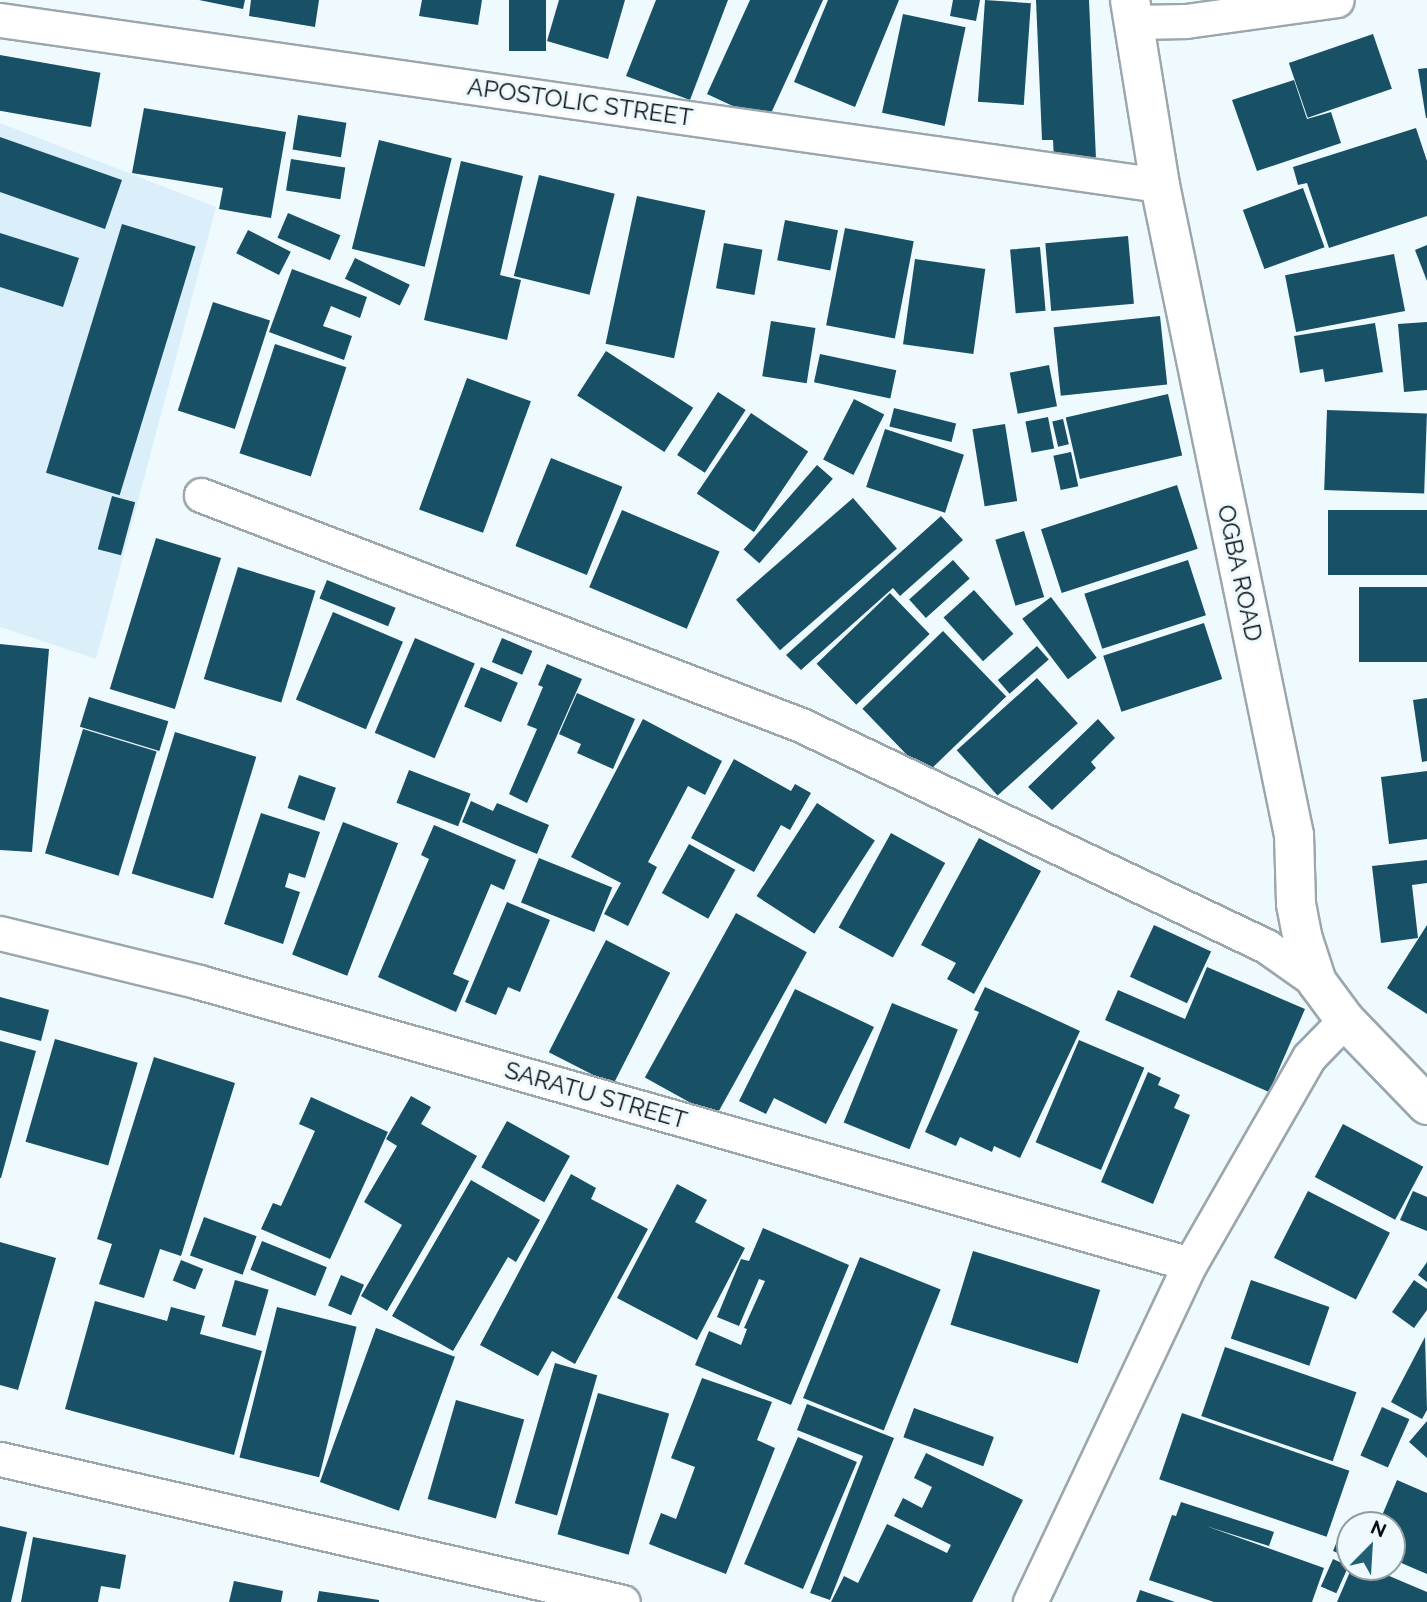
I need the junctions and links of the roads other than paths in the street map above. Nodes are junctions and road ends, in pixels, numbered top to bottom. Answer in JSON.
{"nodes":[{"id":1,"x":1337,"y":0,"type":"edge"},
{"id":2,"x":1132,"y":11,"type":"edge"},
{"id":3,"x":0,"y":20,"type":"edge"},
{"id":4,"x":1160,"y":185,"type":"junction"},
{"id":5,"x":201,"y":495,"type":"dead end"},
{"id":6,"x":0,"y":933,"type":"edge"},
{"id":7,"x":1317,"y":982,"type":"junction"},
{"id":8,"x":1345,"y":1020,"type":"junction"},
{"id":9,"x":1427,"y":1105,"type":"edge"},
{"id":10,"x":1190,"y":1264,"type":"junction"},
{"id":11,"x":0,"y":1459,"type":"edge"},
{"id":12,"x":624,"y":1602,"type":"edge"},
{"id":13,"x":1030,"y":1602,"type":"edge"}],
"edges":[{"from":1,"to":2,"type":"street"},
{"from":2,"to":4,"type":"main road","name":"OGBA ROAD"},
{"from":3,"to":4,"type":"street","name":"APOSTOLIC STREET"},
{"from":4,"to":7,"type":"main road","name":"OGBA ROAD"},
{"from":5,"to":7,"type":"street"},
{"from":6,"to":10,"type":"street","name":"SARATU STREET"},
{"from":7,"to":8,"type":"main road","name":"OGBA ROAD"},
{"from":8,"to":9,"type":"main road","name":"OGBA ROAD"},
{"from":8,"to":10,"type":"street"},
{"from":10,"to":13,"type":"street"},
{"from":11,"to":12,"type":"street"}]}
